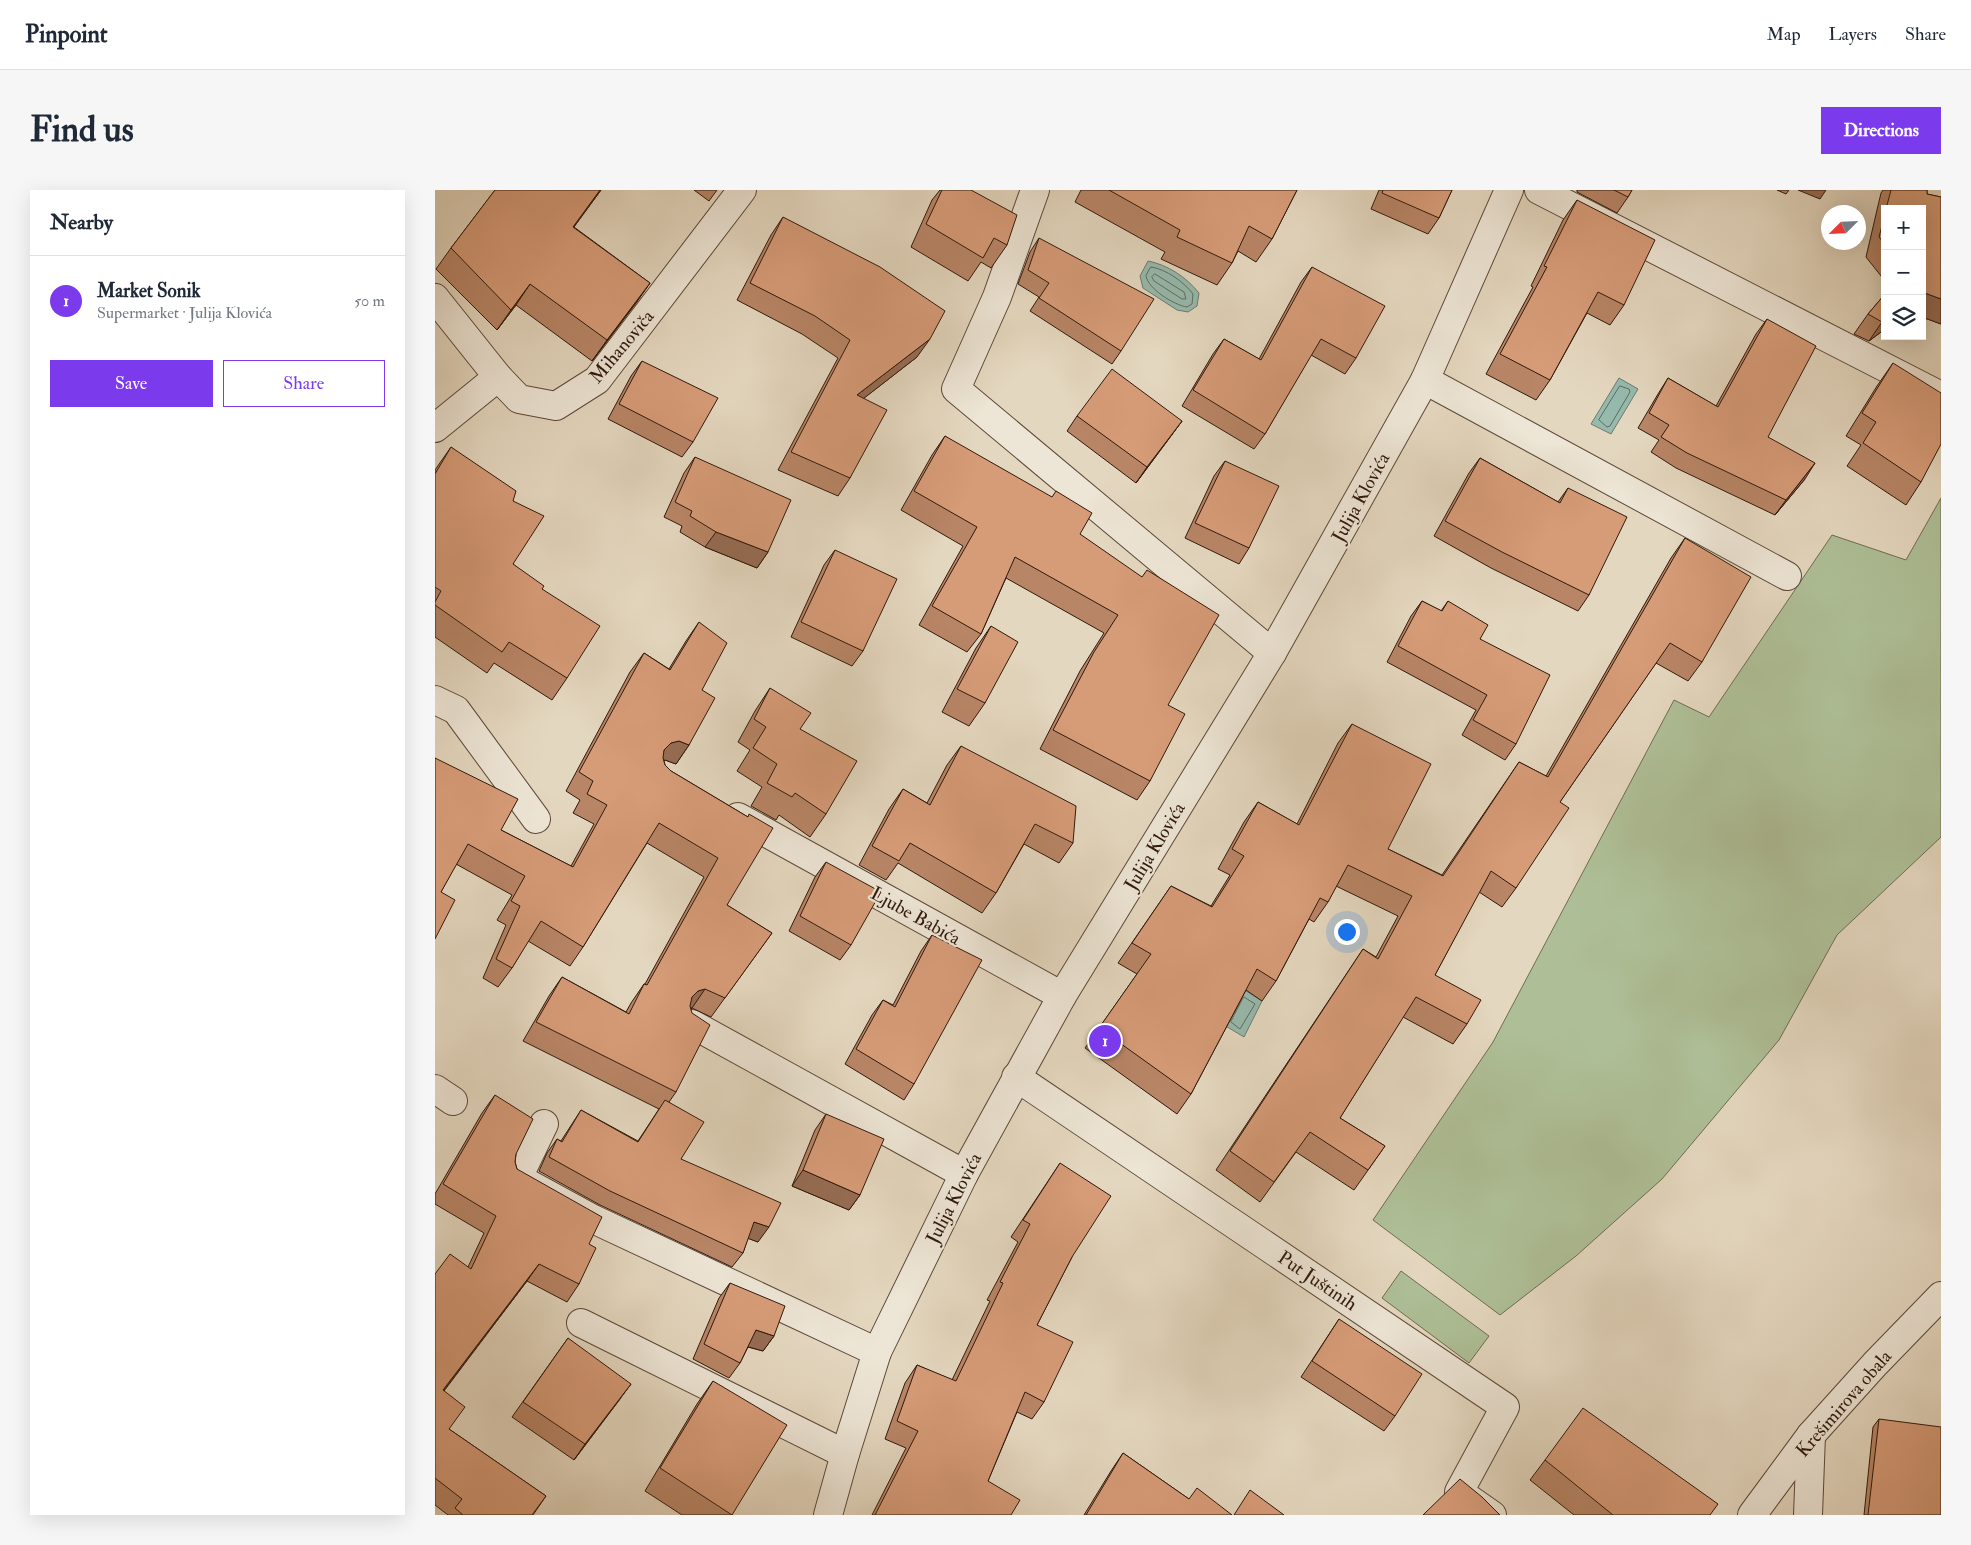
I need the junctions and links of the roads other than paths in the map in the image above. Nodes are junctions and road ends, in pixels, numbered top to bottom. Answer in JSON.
{"nodes":[{"id":1,"x":742,"y":190,"type":"edge"},
{"id":2,"x":1035,"y":190,"type":"edge"},
{"id":3,"x":1509,"y":190,"type":"edge"},
{"id":4,"x":1539,"y":190,"type":"edge"},
{"id":5,"x":435,"y":298,"type":"edge"},
{"id":6,"x":498,"y":377,"type":"junction"},
{"id":7,"x":1425,"y":380,"type":"junction"},
{"id":8,"x":1941,"y":396,"type":"edge"},
{"id":9,"x":435,"y":428,"type":"edge"},
{"id":10,"x":1787,"y":576,"type":"dead end"},
{"id":11,"x":1272,"y":653,"type":"junction"},
{"id":12,"x":435,"y":700,"type":"edge"},
{"id":13,"x":717,"y":805,"type":"edge"},
{"id":14,"x":536,"y":819,"type":"dead end"},
{"id":15,"x":1062,"y":996,"type":"junction"},
{"id":16,"x":692,"y":1024,"type":"edge"},
{"id":17,"x":1016,"y":1077,"type":"junction"},
{"id":18,"x":544,"y":1124,"type":"dead end"},
{"id":19,"x":963,"y":1174,"type":"junction"},
{"id":20,"x":1941,"y":1296,"type":"edge"},
{"id":21,"x":581,"y":1323,"type":"dead end"},
{"id":22,"x":877,"y":1352,"type":"junction"},
{"id":23,"x":1811,"y":1435,"type":"junction"},
{"id":24,"x":845,"y":1454,"type":"junction"},
{"id":25,"x":828,"y":1515,"type":"edge"},
{"id":26,"x":1492,"y":1515,"type":"edge"},
{"id":27,"x":1752,"y":1515,"type":"edge"},
{"id":28,"x":1808,"y":1515,"type":"edge"}],
"edges":[{"from":1,"to":6,"type":"street","name":"Mihanoviča"},
{"from":2,"to":11,"type":"street"},
{"from":3,"to":7,"type":"street","name":"Julija Klovića"},
{"from":4,"to":8,"type":"street"},
{"from":5,"to":6,"type":"street","name":"Mihanoviča"},
{"from":6,"to":9,"type":"street"},
{"from":7,"to":10,"type":"street"},
{"from":7,"to":11,"type":"street","name":"Julija Klovića"},
{"from":11,"to":15,"type":"street","name":"Julija Klovića"},
{"from":12,"to":14,"type":"street"},
{"from":13,"to":15,"type":"street","name":"Ljube Babića"},
{"from":15,"to":17,"type":"street","name":"Julija Klovića"},
{"from":16,"to":19,"type":"street"},
{"from":17,"to":19,"type":"street","name":"Julija Klovića"},
{"from":17,"to":26,"type":"street","name":"Put Juštinih"},
{"from":18,"to":22,"type":"street"},
{"from":19,"to":22,"type":"street","name":"Julija Klovića"},
{"from":20,"to":23,"type":"street","name":"Krešimirova obala"},
{"from":21,"to":24,"type":"street"},
{"from":22,"to":24,"type":"street","name":"Julija Klovića"},
{"from":23,"to":27,"type":"street","name":"Krešimirova obala"},
{"from":23,"to":28,"type":"street"},
{"from":24,"to":25,"type":"street","name":"Julija Klovića"}]}
